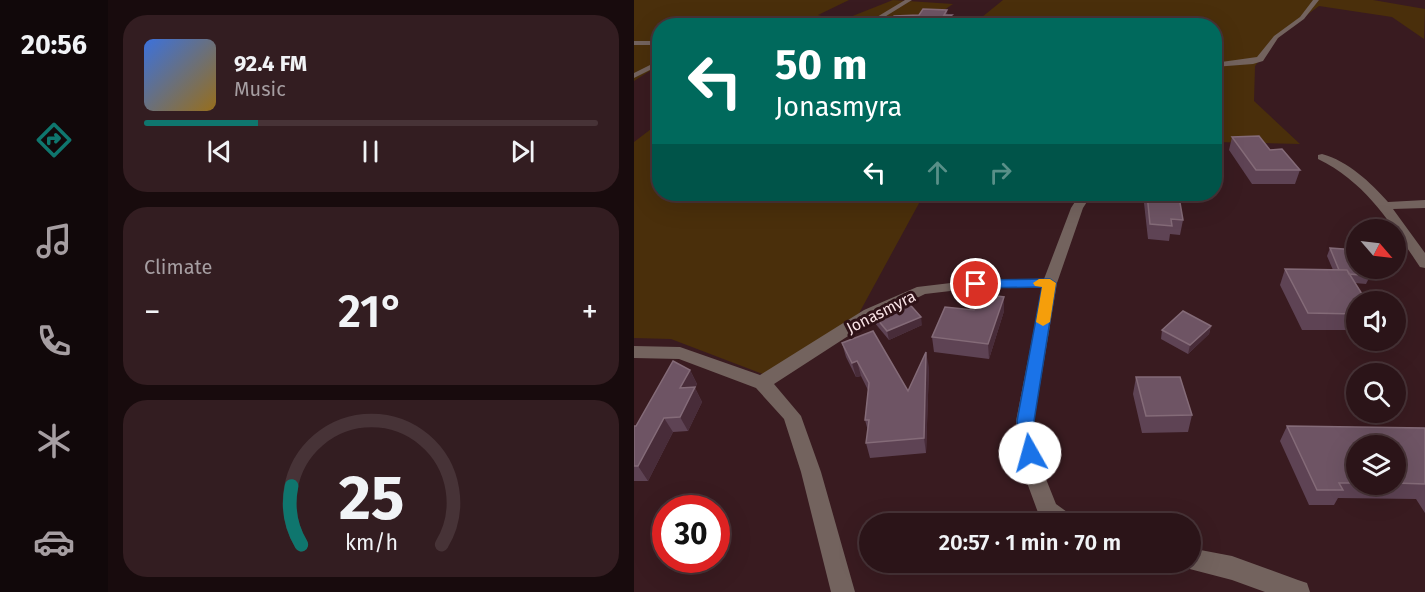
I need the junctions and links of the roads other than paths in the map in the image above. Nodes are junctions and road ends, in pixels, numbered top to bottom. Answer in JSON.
{"nodes":[{"id":1,"x":909,"y":0,"type":"edge"},
{"id":2,"x":1316,"y":0,"type":"edge"},
{"id":3,"x":879,"y":18,"type":"edge"},
{"id":4,"x":634,"y":43,"type":"edge"},
{"id":5,"x":652,"y":43,"type":"edge"},
{"id":6,"x":1222,"y":64,"type":"edge"},
{"id":7,"x":652,"y":66,"type":"edge"},
{"id":8,"x":634,"y":76,"type":"edge"},
{"id":9,"x":1322,"y":157,"type":"dead end"},
{"id":10,"x":1082,"y":201,"type":"edge"},
{"id":11,"x":1424,"y":204,"type":"edge"},
{"id":12,"x":1386,"y":206,"type":"junction"},
{"id":13,"x":1424,"y":264,"type":"edge"},
{"id":14,"x":1050,"y":283,"type":"junction"},
{"id":15,"x":634,"y":352,"type":"edge"},
{"id":16,"x":762,"y":383,"type":"junction"},
{"id":17,"x":1051,"y":513,"type":"edge"},
{"id":18,"x":1201,"y":561,"type":"edge"},
{"id":19,"x":843,"y":592,"type":"edge"},
{"id":20,"x":1298,"y":592,"type":"edge"}],
"edges":[{"from":1,"to":3,"type":"street"},
{"from":2,"to":6,"type":"street"},
{"from":4,"to":5,"type":"street"},
{"from":7,"to":8,"type":"street"},
{"from":9,"to":12,"type":"street"},
{"from":10,"to":14,"type":"street"},
{"from":11,"to":12,"type":"street"},
{"from":12,"to":13,"type":"street"},
{"from":14,"to":16,"type":"street","name":"Jonasmyra"},
{"from":14,"to":17,"type":"street"},
{"from":15,"to":16,"type":"street"},
{"from":16,"to":19,"type":"street"},
{"from":18,"to":20,"type":"street"}]}
